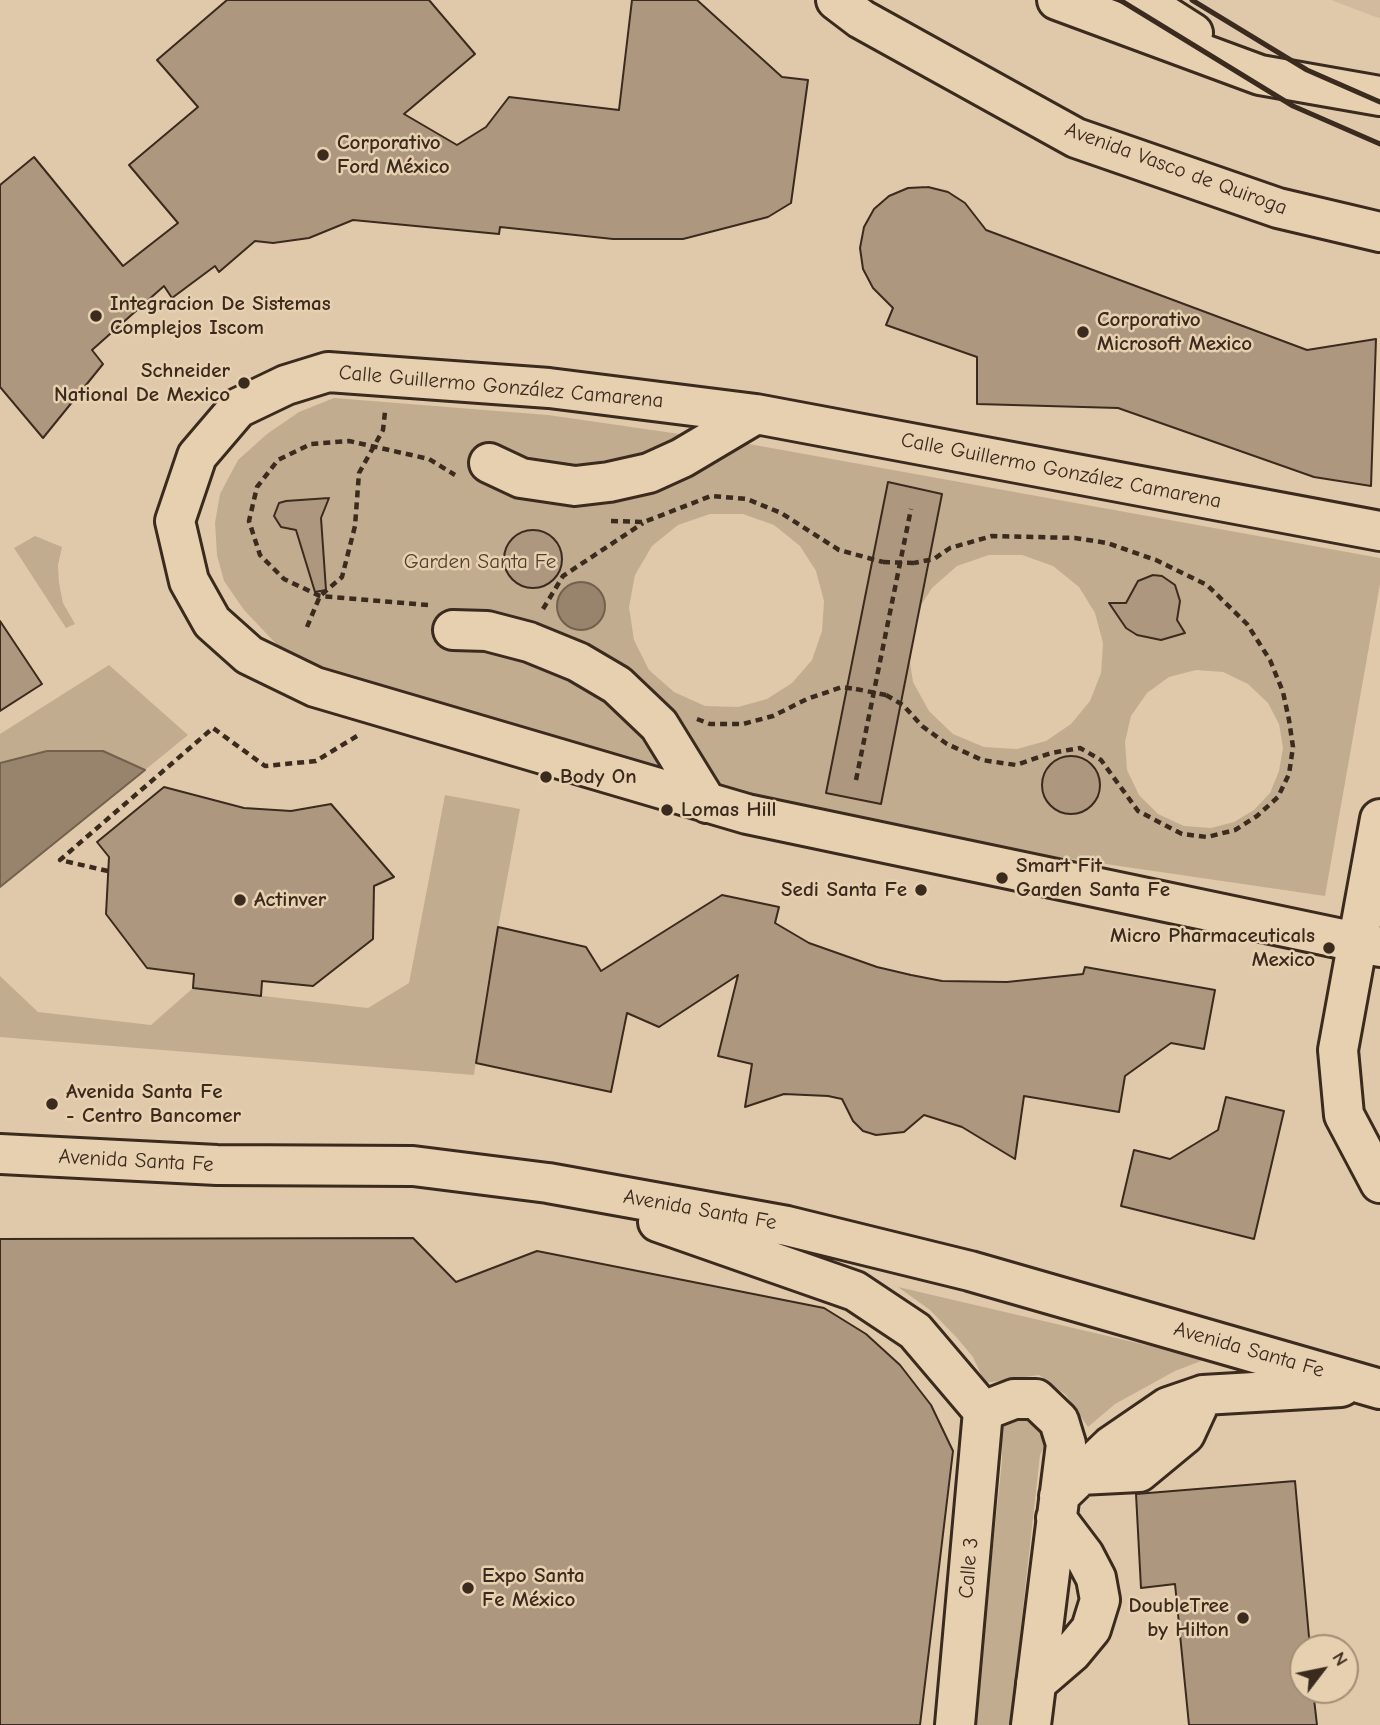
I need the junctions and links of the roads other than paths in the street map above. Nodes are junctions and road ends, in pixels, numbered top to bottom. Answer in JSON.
{"nodes":[{"id":1,"x":836,"y":0,"type":"edge"},
{"id":2,"x":1057,"y":0,"type":"edge"},
{"id":3,"x":1141,"y":0,"type":"edge"},
{"id":4,"x":1260,"y":75,"type":"junction"},
{"id":5,"x":1380,"y":96,"type":"edge"},
{"id":6,"x":1380,"y":232,"type":"edge"},
{"id":7,"x":756,"y":414,"type":"junction"},
{"id":8,"x":476,"y":471,"type":"road end"},
{"id":9,"x":1380,"y":531,"type":"edge"},
{"id":10,"x":443,"y":618,"type":"road end"},
{"id":11,"x":707,"y":803,"type":"junction"},
{"id":12,"x":1380,"y":819,"type":"edge"},
{"id":13,"x":1369,"y":945,"type":"edge"},
{"id":14,"x":0,"y":1154,"type":"edge"},
{"id":15,"x":548,"y":1183,"type":"junction"},
{"id":16,"x":1380,"y":1183,"type":"edge"},
{"id":17,"x":1375,"y":1387,"type":"edge"},
{"id":18,"x":983,"y":1412,"type":"junction"},
{"id":19,"x":1065,"y":1496,"type":"junction"},
{"id":20,"x":1036,"y":1683,"type":"junction"},
{"id":21,"x":955,"y":1725,"type":"edge"},
{"id":22,"x":1031,"y":1725,"type":"edge"}],
"edges":[{"from":1,"to":6,"type":"street","name":"Avenida Vasco de Quiroga"},
{"from":2,"to":4,"type":"street"},
{"from":3,"to":4,"type":"street"},
{"from":4,"to":5,"type":"street"},
{"from":7,"to":8,"type":"street"},
{"from":7,"to":9,"type":"street","name":"Calle Guillermo González Camarena"},
{"from":7,"to":11,"type":"street","name":"Calle Guillermo González Camarena"},
{"from":10,"to":11,"type":"street"},
{"from":11,"to":13,"type":"street","name":"Calle Guillermo González Camarena"},
{"from":12,"to":13,"type":"street"},
{"from":13,"to":16,"type":"street"},
{"from":14,"to":15,"type":"street","name":"Avenida Santa Fe"},
{"from":15,"to":17,"type":"street","name":"Avenida Santa Fe"},
{"from":15,"to":18,"type":"street"},
{"from":17,"to":19,"type":"street"},
{"from":18,"to":19,"type":"street"},
{"from":18,"to":21,"type":"street","name":"Calle 3"},
{"from":19,"to":20,"type":"street"},
{"from":19,"to":20,"type":"street"},
{"from":20,"to":22,"type":"street"}]}
